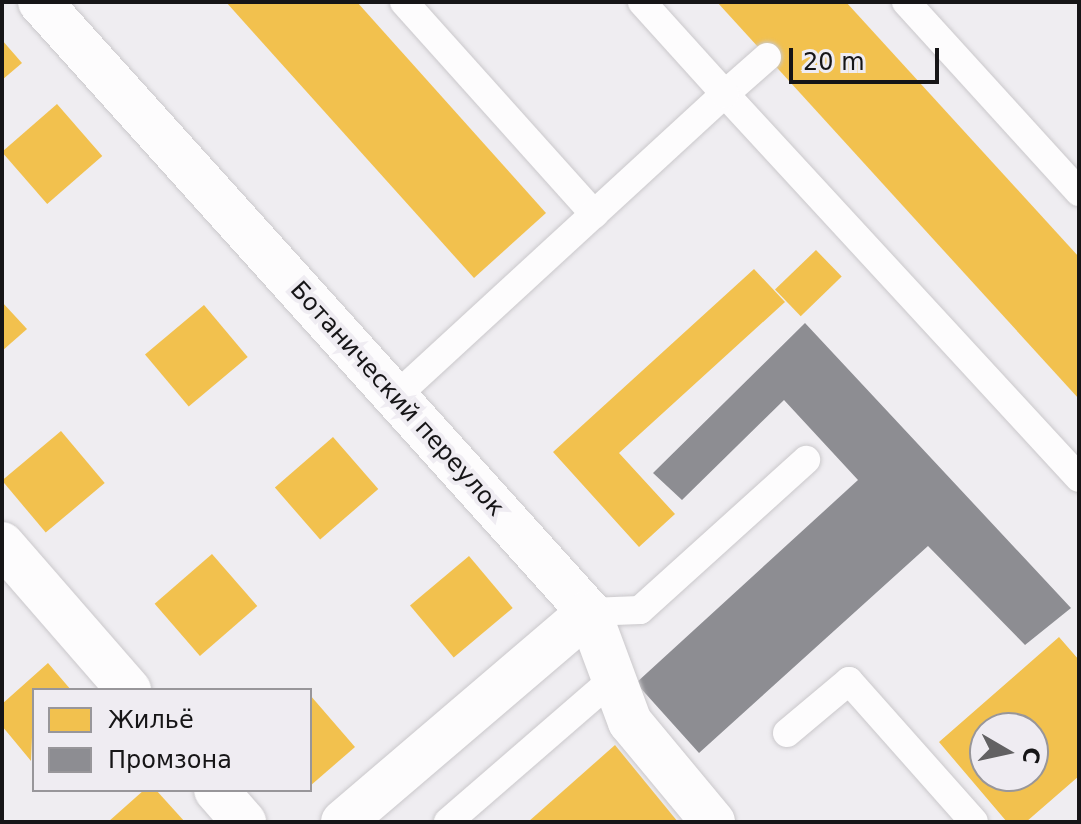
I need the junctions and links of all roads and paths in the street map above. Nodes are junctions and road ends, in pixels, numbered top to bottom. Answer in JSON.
{"nodes":[{"id":1,"x":40,"y":2,"type":"edge"},
{"id":2,"x":404,"y":2,"type":"edge"},
{"id":3,"x":642,"y":2,"type":"edge"},
{"id":4,"x":906,"y":2,"type":"edge"},
{"id":5,"x":767,"y":57,"type":"dead end"},
{"id":6,"x":725,"y":94,"type":"junction"},
{"id":7,"x":1079,"y":192,"type":"edge"},
{"id":8,"x":594,"y":214,"type":"junction"},
{"id":9,"x":395,"y":397,"type":"junction"},
{"id":10,"x":806,"y":460,"type":"dead end"},
{"id":11,"x":1079,"y":478,"type":"edge"},
{"id":12,"x":2,"y":544,"type":"edge"},
{"id":13,"x":589,"y":612,"type":"junction"},
{"id":14,"x":614,"y":678,"type":"junction"},
{"id":15,"x":127,"y":688,"type":"edge"},
{"id":16,"x":787,"y":733,"type":"dead end"},
{"id":17,"x":218,"y":792,"type":"edge"},
{"id":18,"x":244,"y":822,"type":"edge"},
{"id":19,"x":343,"y":822,"type":"edge"},
{"id":20,"x":448,"y":822,"type":"edge"},
{"id":21,"x":713,"y":822,"type":"edge"},
{"id":22,"x":974,"y":822,"type":"edge"}],
"edges":[{"from":1,"to":9,"type":"street","name":"Ботанический переулок"},
{"from":2,"to":8,"type":"lane"},
{"from":3,"to":6,"type":"lane"},
{"from":4,"to":7,"type":"lane"},
{"from":5,"to":6,"type":"lane"},
{"from":6,"to":8,"type":"lane"},
{"from":6,"to":11,"type":"lane"},
{"from":8,"to":9,"type":"lane"},
{"from":9,"to":13,"type":"street","name":"Ботанический переулок"},
{"from":10,"to":13,"type":"lane"},
{"from":12,"to":15,"type":"street"},
{"from":13,"to":14,"type":"street","name":"Ботанический переулок"},
{"from":13,"to":19,"type":"street"},
{"from":14,"to":20,"type":"lane"},
{"from":14,"to":21,"type":"street","name":"Ботанический переулок"},
{"from":16,"to":22,"type":"lane"},
{"from":17,"to":18,"type":"street"}]}
